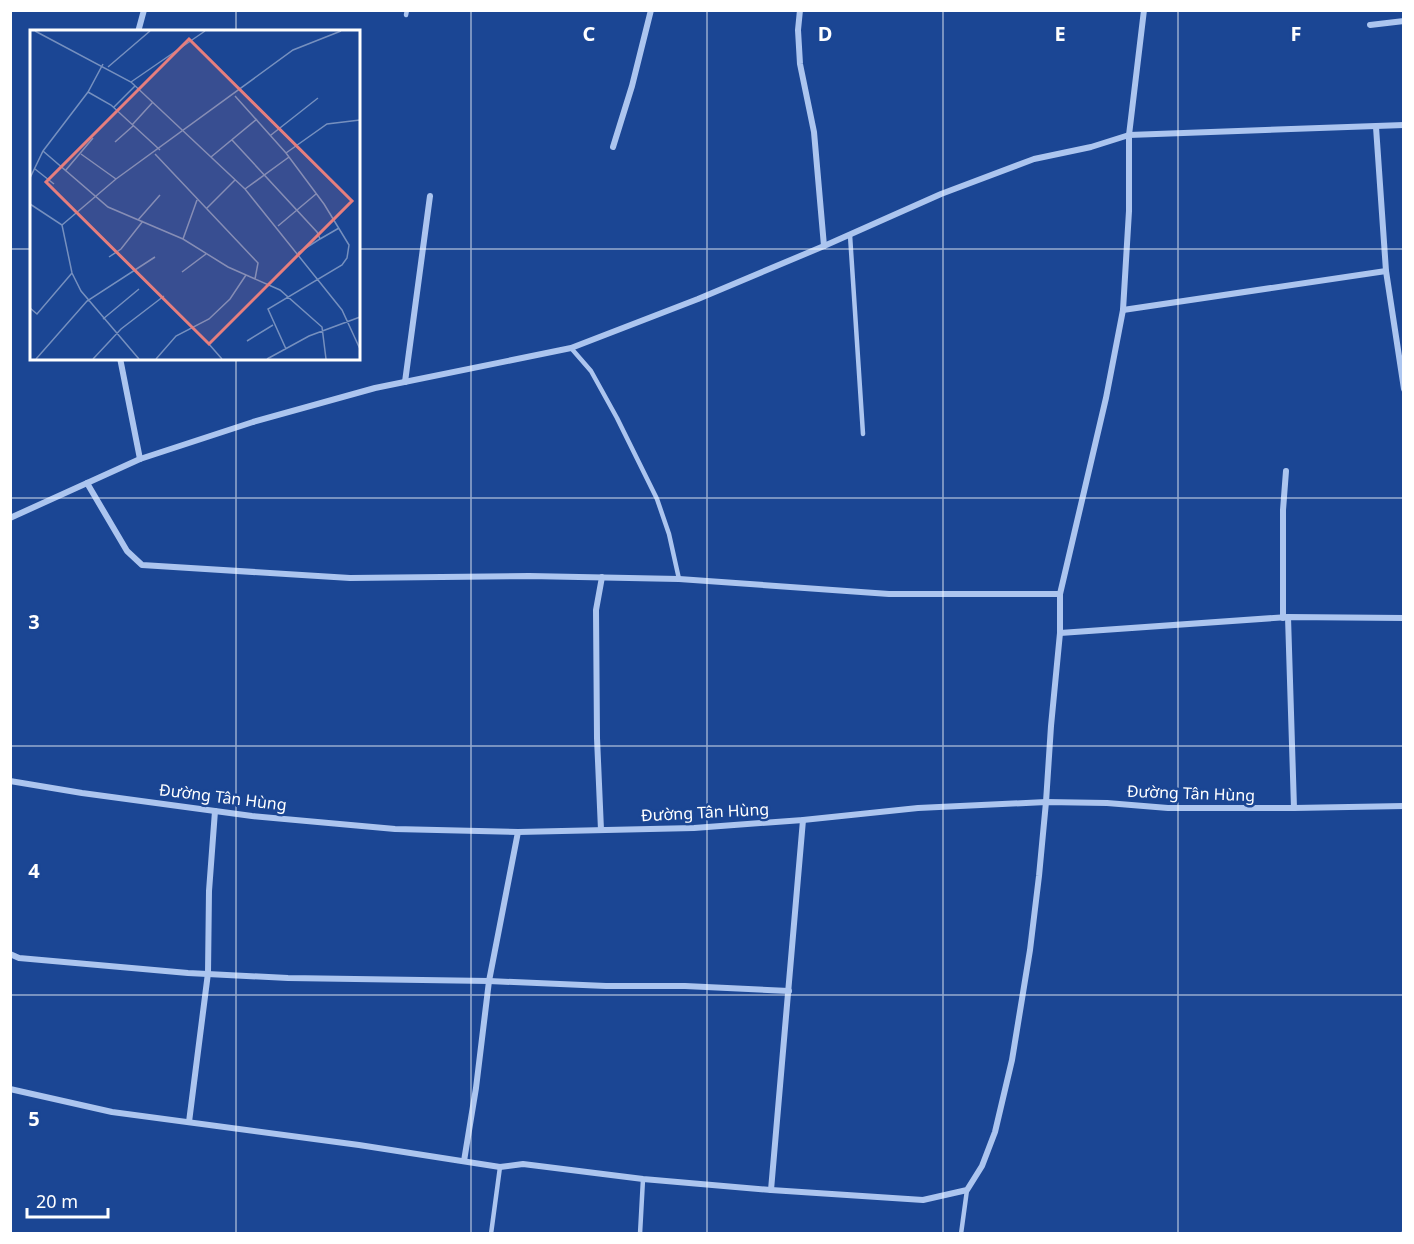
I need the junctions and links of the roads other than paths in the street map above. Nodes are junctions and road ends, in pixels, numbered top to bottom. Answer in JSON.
{"nodes":[{"id":1,"x":144,"y":10,"type":"edge"},
{"id":2,"x":651,"y":10,"type":"edge"},
{"id":3,"x":800,"y":10,"type":"edge"},
{"id":4,"x":1144,"y":10,"type":"edge"},
{"id":5,"x":1404,"y":21,"type":"edge"},
{"id":6,"x":1370,"y":25,"type":"dead end"},
{"id":7,"x":139,"y":30,"type":"edge"},
{"id":8,"x":1404,"y":125,"type":"edge"},
{"id":9,"x":1376,"y":127,"type":"junction"},
{"id":10,"x":1129,"y":135,"type":"junction"},
{"id":11,"x":613,"y":147,"type":"dead end"},
{"id":12,"x":430,"y":196,"type":"dead end"},
{"id":13,"x":850,"y":235,"type":"junction"},
{"id":14,"x":824,"y":246,"type":"junction"},
{"id":15,"x":1386,"y":271,"type":"junction"},
{"id":16,"x":1123,"y":310,"type":"junction"},
{"id":17,"x":571,"y":348,"type":"junction"},
{"id":18,"x":120,"y":360,"type":"edge"},
{"id":19,"x":405,"y":382,"type":"junction"},
{"id":20,"x":1404,"y":388,"type":"edge"},
{"id":21,"x":863,"y":434,"type":"dead end"},
{"id":22,"x":140,"y":459,"type":"junction"},
{"id":23,"x":1286,"y":471,"type":"dead end"},
{"id":24,"x":87,"y":483,"type":"junction"},
{"id":25,"x":10,"y":518,"type":"edge"},
{"id":26,"x":602,"y":577,"type":"junction"},
{"id":27,"x":679,"y":579,"type":"junction"},
{"id":28,"x":1060,"y":594,"type":"junction"},
{"id":29,"x":1285,"y":618,"type":"junction"},
{"id":30,"x":1404,"y":618,"type":"edge"},
{"id":31,"x":1060,"y":633,"type":"junction"},
{"id":32,"x":11,"y":781,"type":"edge"},
{"id":33,"x":1046,"y":801,"type":"junction"},
{"id":34,"x":1404,"y":806,"type":"edge"},
{"id":35,"x":1294,"y":808,"type":"junction"},
{"id":36,"x":215,"y":811,"type":"junction"},
{"id":37,"x":803,"y":820,"type":"junction"},
{"id":38,"x":601,"y":830,"type":"junction"},
{"id":39,"x":518,"y":832,"type":"junction"},
{"id":40,"x":10,"y":954,"type":"edge"},
{"id":41,"x":208,"y":974,"type":"junction"},
{"id":42,"x":489,"y":981,"type":"junction"},
{"id":43,"x":789,"y":991,"type":"junction"},
{"id":44,"x":10,"y":1089,"type":"edge"},
{"id":45,"x":189,"y":1122,"type":"junction"},
{"id":46,"x":464,"y":1161,"type":"junction"},
{"id":47,"x":500,"y":1167,"type":"junction"},
{"id":48,"x":643,"y":1179,"type":"junction"},
{"id":49,"x":771,"y":1190,"type":"junction"},
{"id":50,"x":967,"y":1190,"type":"junction"},
{"id":51,"x":491,"y":1233,"type":"edge"},
{"id":52,"x":640,"y":1233,"type":"edge"},
{"id":53,"x":961,"y":1233,"type":"edge"}],
"edges":[{"from":1,"to":7,"type":"street"},
{"from":2,"to":11,"type":"street"},
{"from":3,"to":14,"type":"street"},
{"from":4,"to":10,"type":"street"},
{"from":5,"to":6,"type":"street"},
{"from":8,"to":9,"type":"street"},
{"from":9,"to":10,"type":"street"},
{"from":9,"to":15,"type":"street"},
{"from":10,"to":13,"type":"street"},
{"from":10,"to":16,"type":"street"},
{"from":12,"to":19,"type":"street"},
{"from":13,"to":14,"type":"street"},
{"from":13,"to":21,"type":"lane"},
{"from":14,"to":17,"type":"street"},
{"from":15,"to":16,"type":"street"},
{"from":15,"to":20,"type":"street"},
{"from":16,"to":28,"type":"street"},
{"from":17,"to":19,"type":"street"},
{"from":17,"to":27,"type":"lane"},
{"from":18,"to":22,"type":"street"},
{"from":19,"to":22,"type":"street"},
{"from":22,"to":24,"type":"street"},
{"from":23,"to":29,"type":"street"},
{"from":24,"to":25,"type":"street"},
{"from":24,"to":26,"type":"street"},
{"from":26,"to":27,"type":"street"},
{"from":26,"to":38,"type":"street"},
{"from":27,"to":28,"type":"street"},
{"from":28,"to":31,"type":"street"},
{"from":29,"to":30,"type":"street"},
{"from":29,"to":31,"type":"street"},
{"from":29,"to":35,"type":"street"},
{"from":31,"to":33,"type":"street"},
{"from":32,"to":36,"type":"street","name":"Đường Tân Hùng"},
{"from":33,"to":35,"type":"street","name":"Đường Tân Hùng"},
{"from":33,"to":37,"type":"street","name":"Đường Tân Hùng"},
{"from":33,"to":50,"type":"street"},
{"from":34,"to":35,"type":"street","name":"Đường Tân Hùng"},
{"from":36,"to":39,"type":"street","name":"Đường Tân Hùng"},
{"from":36,"to":41,"type":"street"},
{"from":37,"to":38,"type":"street","name":"Đường Tân Hùng"},
{"from":37,"to":43,"type":"street"},
{"from":38,"to":39,"type":"street","name":"Đường Tân Hùng"},
{"from":39,"to":42,"type":"street"},
{"from":40,"to":41,"type":"street"},
{"from":41,"to":42,"type":"street"},
{"from":41,"to":45,"type":"street"},
{"from":42,"to":43,"type":"street"},
{"from":42,"to":46,"type":"street"},
{"from":43,"to":49,"type":"street"},
{"from":44,"to":45,"type":"street"},
{"from":45,"to":46,"type":"street"},
{"from":46,"to":47,"type":"street"},
{"from":47,"to":48,"type":"street"},
{"from":47,"to":51,"type":"lane"},
{"from":48,"to":49,"type":"street"},
{"from":48,"to":52,"type":"lane"},
{"from":49,"to":50,"type":"street"},
{"from":50,"to":53,"type":"lane"}]}
